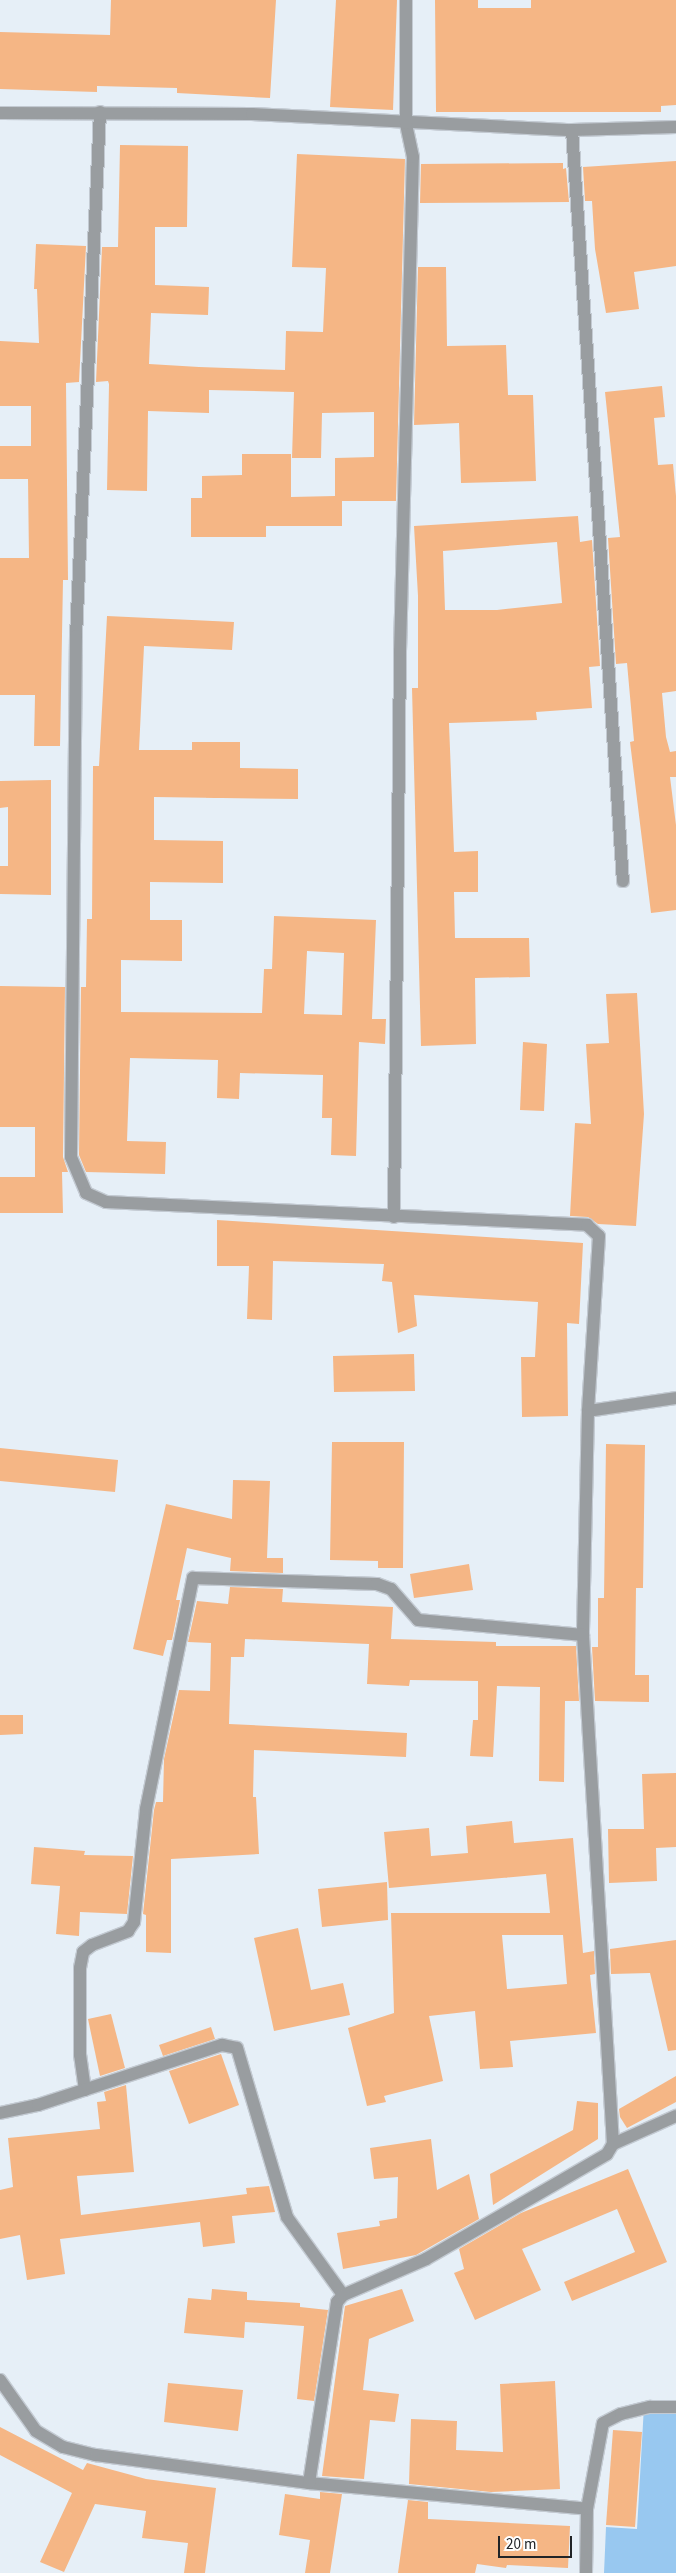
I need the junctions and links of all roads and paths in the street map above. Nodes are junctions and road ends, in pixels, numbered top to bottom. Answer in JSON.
{"nodes":[{"id":1,"x":406,"y":0,"type":"edge"},
{"id":2,"x":100,"y":112,"type":"junction"},
{"id":3,"x":0,"y":113,"type":"edge"},
{"id":4,"x":406,"y":123,"type":"junction"},
{"id":5,"x":676,"y":126,"type":"edge"},
{"id":6,"x":572,"y":130,"type":"junction"},
{"id":7,"x":623,"y":881,"type":"dead end"},
{"id":8,"x":394,"y":1217,"type":"junction"},
{"id":9,"x":676,"y":1398,"type":"edge"},
{"id":10,"x":588,"y":1411,"type":"junction"},
{"id":11,"x":583,"y":1635,"type":"junction"},
{"id":12,"x":85,"y":2090,"type":"junction"},
{"id":13,"x":0,"y":2113,"type":"edge"},
{"id":14,"x":676,"y":2116,"type":"edge"},
{"id":15,"x":613,"y":2144,"type":"junction"},
{"id":16,"x":343,"y":2296,"type":"junction"},
{"id":17,"x":0,"y":2380,"type":"edge"},
{"id":18,"x":676,"y":2407,"type":"edge"},
{"id":19,"x":309,"y":2483,"type":"junction"},
{"id":20,"x":587,"y":2509,"type":"junction"},
{"id":21,"x":586,"y":2573,"type":"edge"}],
"edges":[{"from":1,"to":4,"type":"street"},
{"from":2,"to":3,"type":"street"},
{"from":2,"to":4,"type":"street"},
{"from":2,"to":8,"type":"street"},
{"from":4,"to":6,"type":"street"},
{"from":4,"to":8,"type":"street"},
{"from":5,"to":6,"type":"street"},
{"from":6,"to":7,"type":"street"},
{"from":8,"to":10,"type":"street"},
{"from":9,"to":10,"type":"street"},
{"from":10,"to":11,"type":"street"},
{"from":11,"to":12,"type":"street"},
{"from":11,"to":15,"type":"street"},
{"from":12,"to":13,"type":"street"},
{"from":12,"to":16,"type":"street"},
{"from":14,"to":15,"type":"street"},
{"from":15,"to":16,"type":"street"},
{"from":16,"to":19,"type":"street"},
{"from":17,"to":19,"type":"street"},
{"from":18,"to":20,"type":"street"},
{"from":19,"to":20,"type":"street"},
{"from":20,"to":21,"type":"street"}]}
